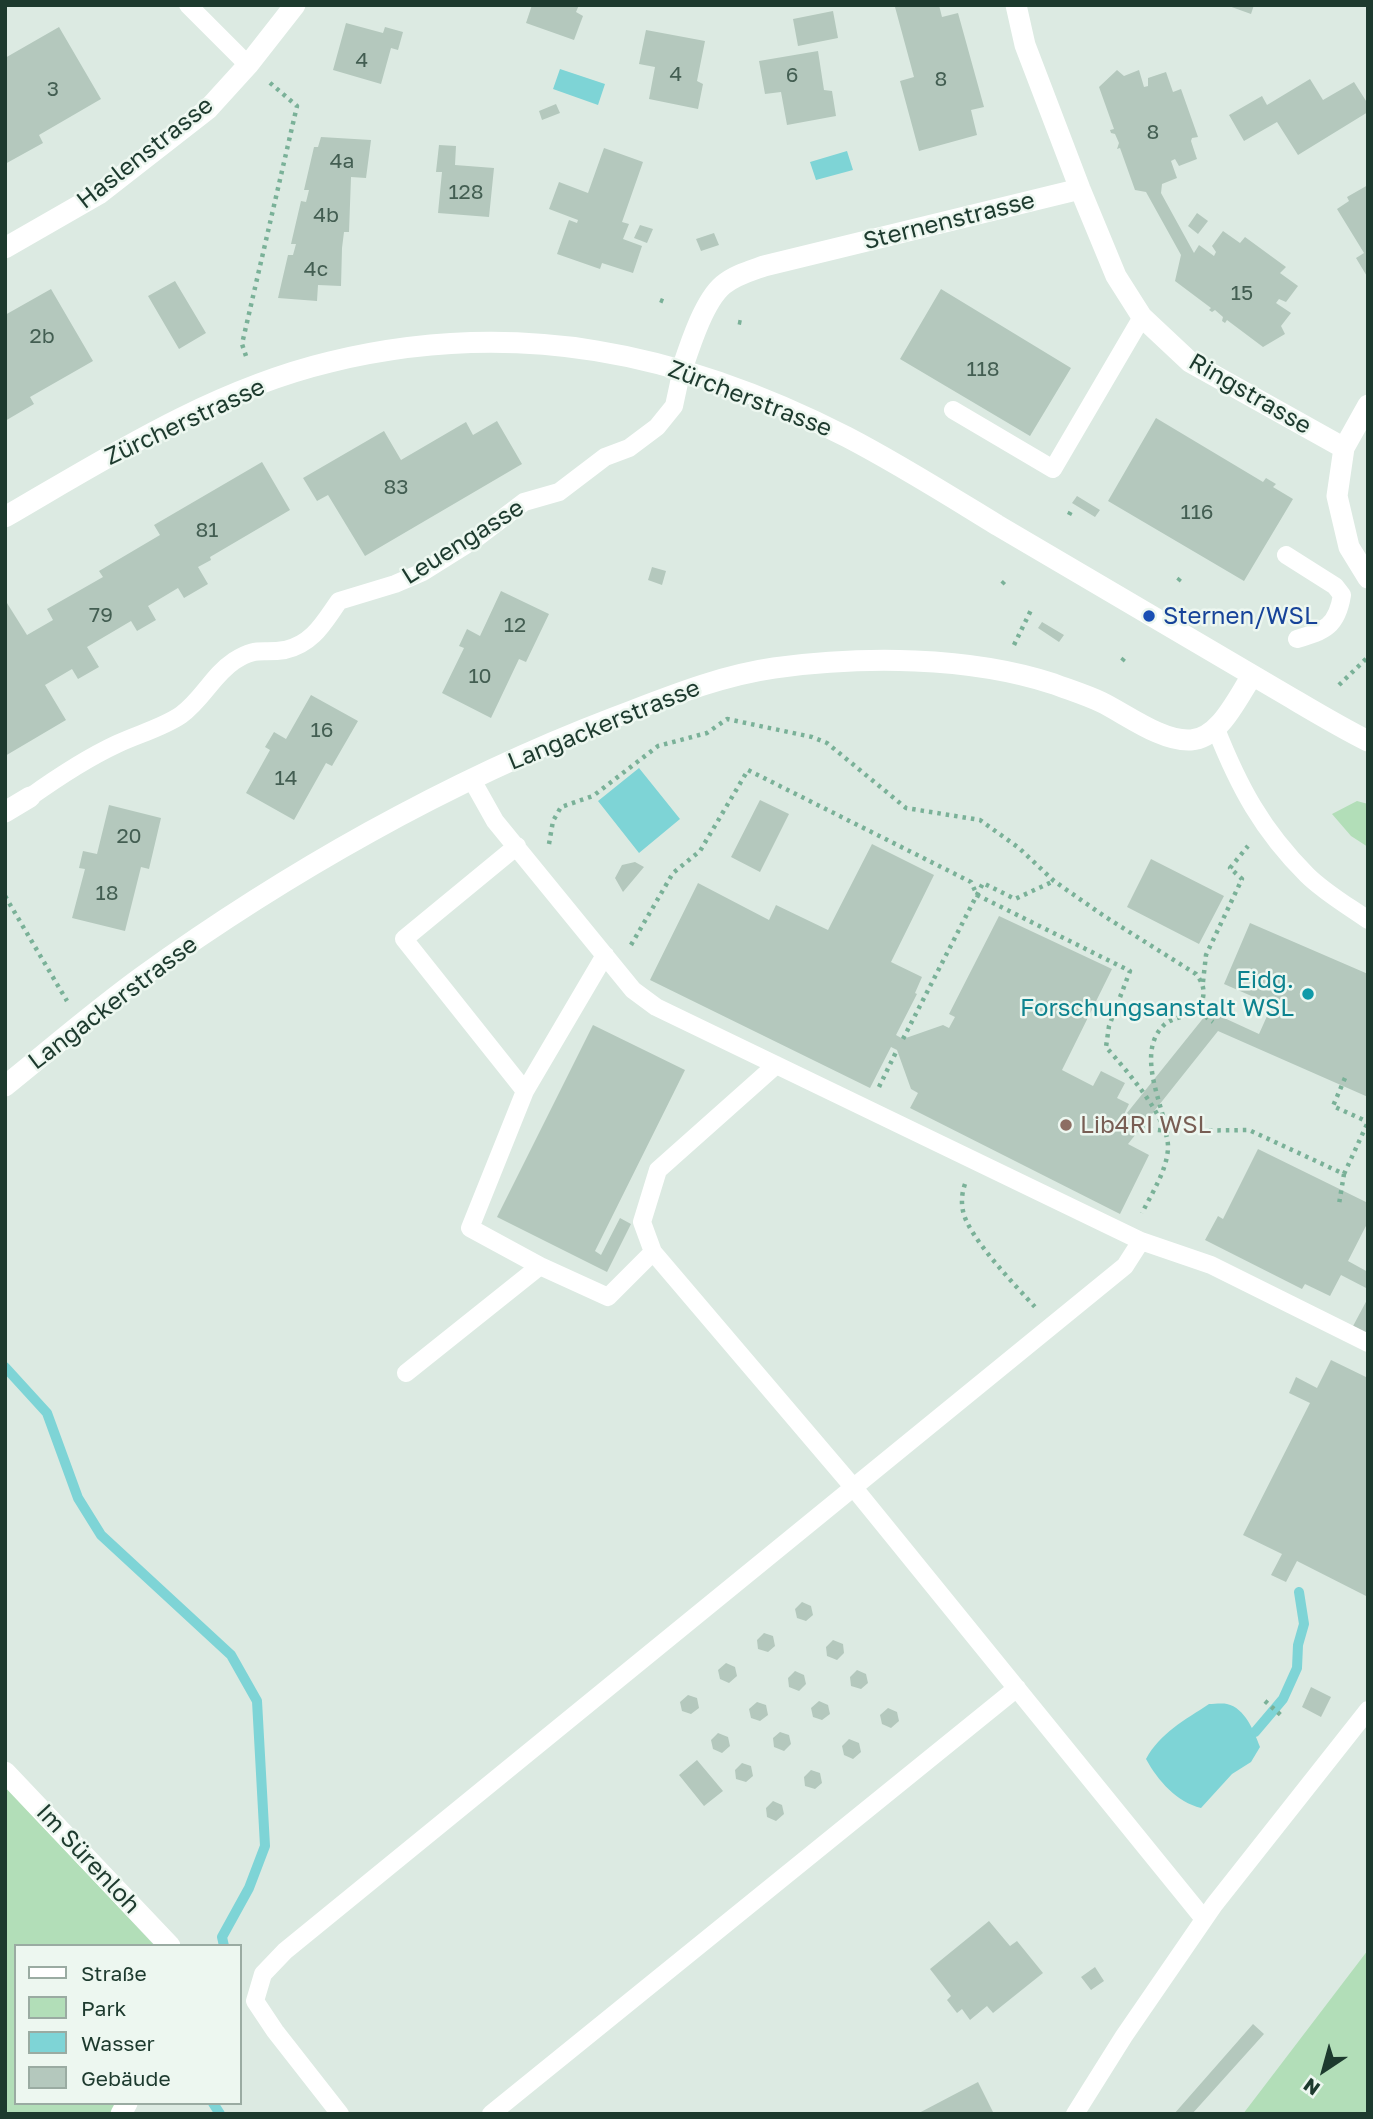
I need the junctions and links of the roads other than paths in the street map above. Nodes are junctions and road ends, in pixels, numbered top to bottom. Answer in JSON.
{"nodes":[{"id":1,"x":188,"y":5,"type":"edge"},
{"id":2,"x":295,"y":5,"type":"edge"},
{"id":3,"x":1016,"y":5,"type":"edge"},
{"id":4,"x":248,"y":65,"type":"junction"},
{"id":5,"x":1080,"y":189,"type":"junction"},
{"id":6,"x":5,"y":248,"type":"edge"},
{"id":7,"x":1142,"y":317,"type":"junction"},
{"id":8,"x":682,"y":369,"type":"junction"},
{"id":9,"x":1368,"y":405,"type":"edge"},
{"id":10,"x":953,"y":410,"type":"dead end"},
{"id":11,"x":1344,"y":448,"type":"junction"},
{"id":12,"x":5,"y":517,"type":"edge"},
{"id":13,"x":1286,"y":555,"type":"dead end"},
{"id":14,"x":1368,"y":578,"type":"edge"},
{"id":15,"x":1297,"y":639,"type":"dead end"},
{"id":16,"x":1252,"y":676,"type":"junction"},
{"id":17,"x":1216,"y":729,"type":"junction"},
{"id":18,"x":1368,"y":741,"type":"edge"},
{"id":19,"x":472,"y":780,"type":"junction"},
{"id":20,"x":30,"y":797,"type":"joint"},
{"id":21,"x":5,"y":812,"type":"edge"},
{"id":22,"x":517,"y":846,"type":"junction"},
{"id":23,"x":1368,"y":920,"type":"edge"},
{"id":24,"x":605,"y":955,"type":"junction"},
{"id":25,"x":776,"y":1065,"type":"junction"},
{"id":26,"x":5,"y":1086,"type":"edge"},
{"id":27,"x":525,"y":1091,"type":"junction"},
{"id":28,"x":1136,"y":1239,"type":"junction"},
{"id":29,"x":653,"y":1252,"type":"junction"},
{"id":30,"x":540,"y":1266,"type":"junction"},
{"id":31,"x":1368,"y":1343,"type":"edge"},
{"id":32,"x":407,"y":1373,"type":"dead end"},
{"id":33,"x":854,"y":1488,"type":"junction"},
{"id":34,"x":1017,"y":1688,"type":"junction"},
{"id":35,"x":1368,"y":1710,"type":"edge"},
{"id":36,"x":5,"y":1772,"type":"edge"},
{"id":37,"x":1204,"y":1919,"type":"junction"},
{"id":38,"x":168,"y":1944,"type":"edge"},
{"id":39,"x":340,"y":2114,"type":"edge"},
{"id":40,"x":491,"y":2114,"type":"edge"},
{"id":41,"x":1075,"y":2114,"type":"edge"}],
"edges":[{"from":1,"to":4,"type":"lane"},
{"from":2,"to":4,"type":"street","name":"Haslenstrasse"},
{"from":3,"to":5,"type":"street"},
{"from":4,"to":6,"type":"street","name":"Haslenstrasse"},
{"from":5,"to":7,"type":"street","name":"Ringstrasse"},
{"from":5,"to":8,"type":"street","name":"Sternenstrasse"},
{"from":7,"to":10,"type":"lane"},
{"from":7,"to":11,"type":"street","name":"Ringstrasse"},
{"from":8,"to":12,"type":"street","name":"Zürcherstrasse"},
{"from":8,"to":16,"type":"street","name":"Zürcherstrasse"},
{"from":8,"to":20,"type":"lane","name":"Leuengasse"},
{"from":9,"to":11,"type":"street"},
{"from":11,"to":14,"type":"street"},
{"from":13,"to":15,"type":"lane"},
{"from":16,"to":17,"type":"street"},
{"from":16,"to":18,"type":"street","name":"Zürcherstrasse"},
{"from":17,"to":19,"type":"street","name":"Langackerstrasse"},
{"from":17,"to":23,"type":"lane"},
{"from":19,"to":22,"type":"lane"},
{"from":19,"to":26,"type":"street","name":"Langackerstrasse"},
{"from":20,"to":21,"type":"street","name":"Leuengasse"},
{"from":22,"to":24,"type":"lane"},
{"from":22,"to":27,"type":"lane"},
{"from":24,"to":25,"type":"lane"},
{"from":24,"to":27,"type":"lane"},
{"from":25,"to":28,"type":"lane"},
{"from":25,"to":29,"type":"lane"},
{"from":27,"to":30,"type":"lane"},
{"from":28,"to":31,"type":"lane"},
{"from":28,"to":33,"type":"lane"},
{"from":29,"to":30,"type":"lane"},
{"from":29,"to":33,"type":"lane"},
{"from":30,"to":32,"type":"lane"},
{"from":33,"to":34,"type":"lane"},
{"from":33,"to":39,"type":"lane"},
{"from":34,"to":37,"type":"lane"},
{"from":34,"to":40,"type":"lane"},
{"from":35,"to":37,"type":"lane"},
{"from":36,"to":38,"type":"street","name":"Im Sürenloh"},
{"from":37,"to":41,"type":"lane"}]}
